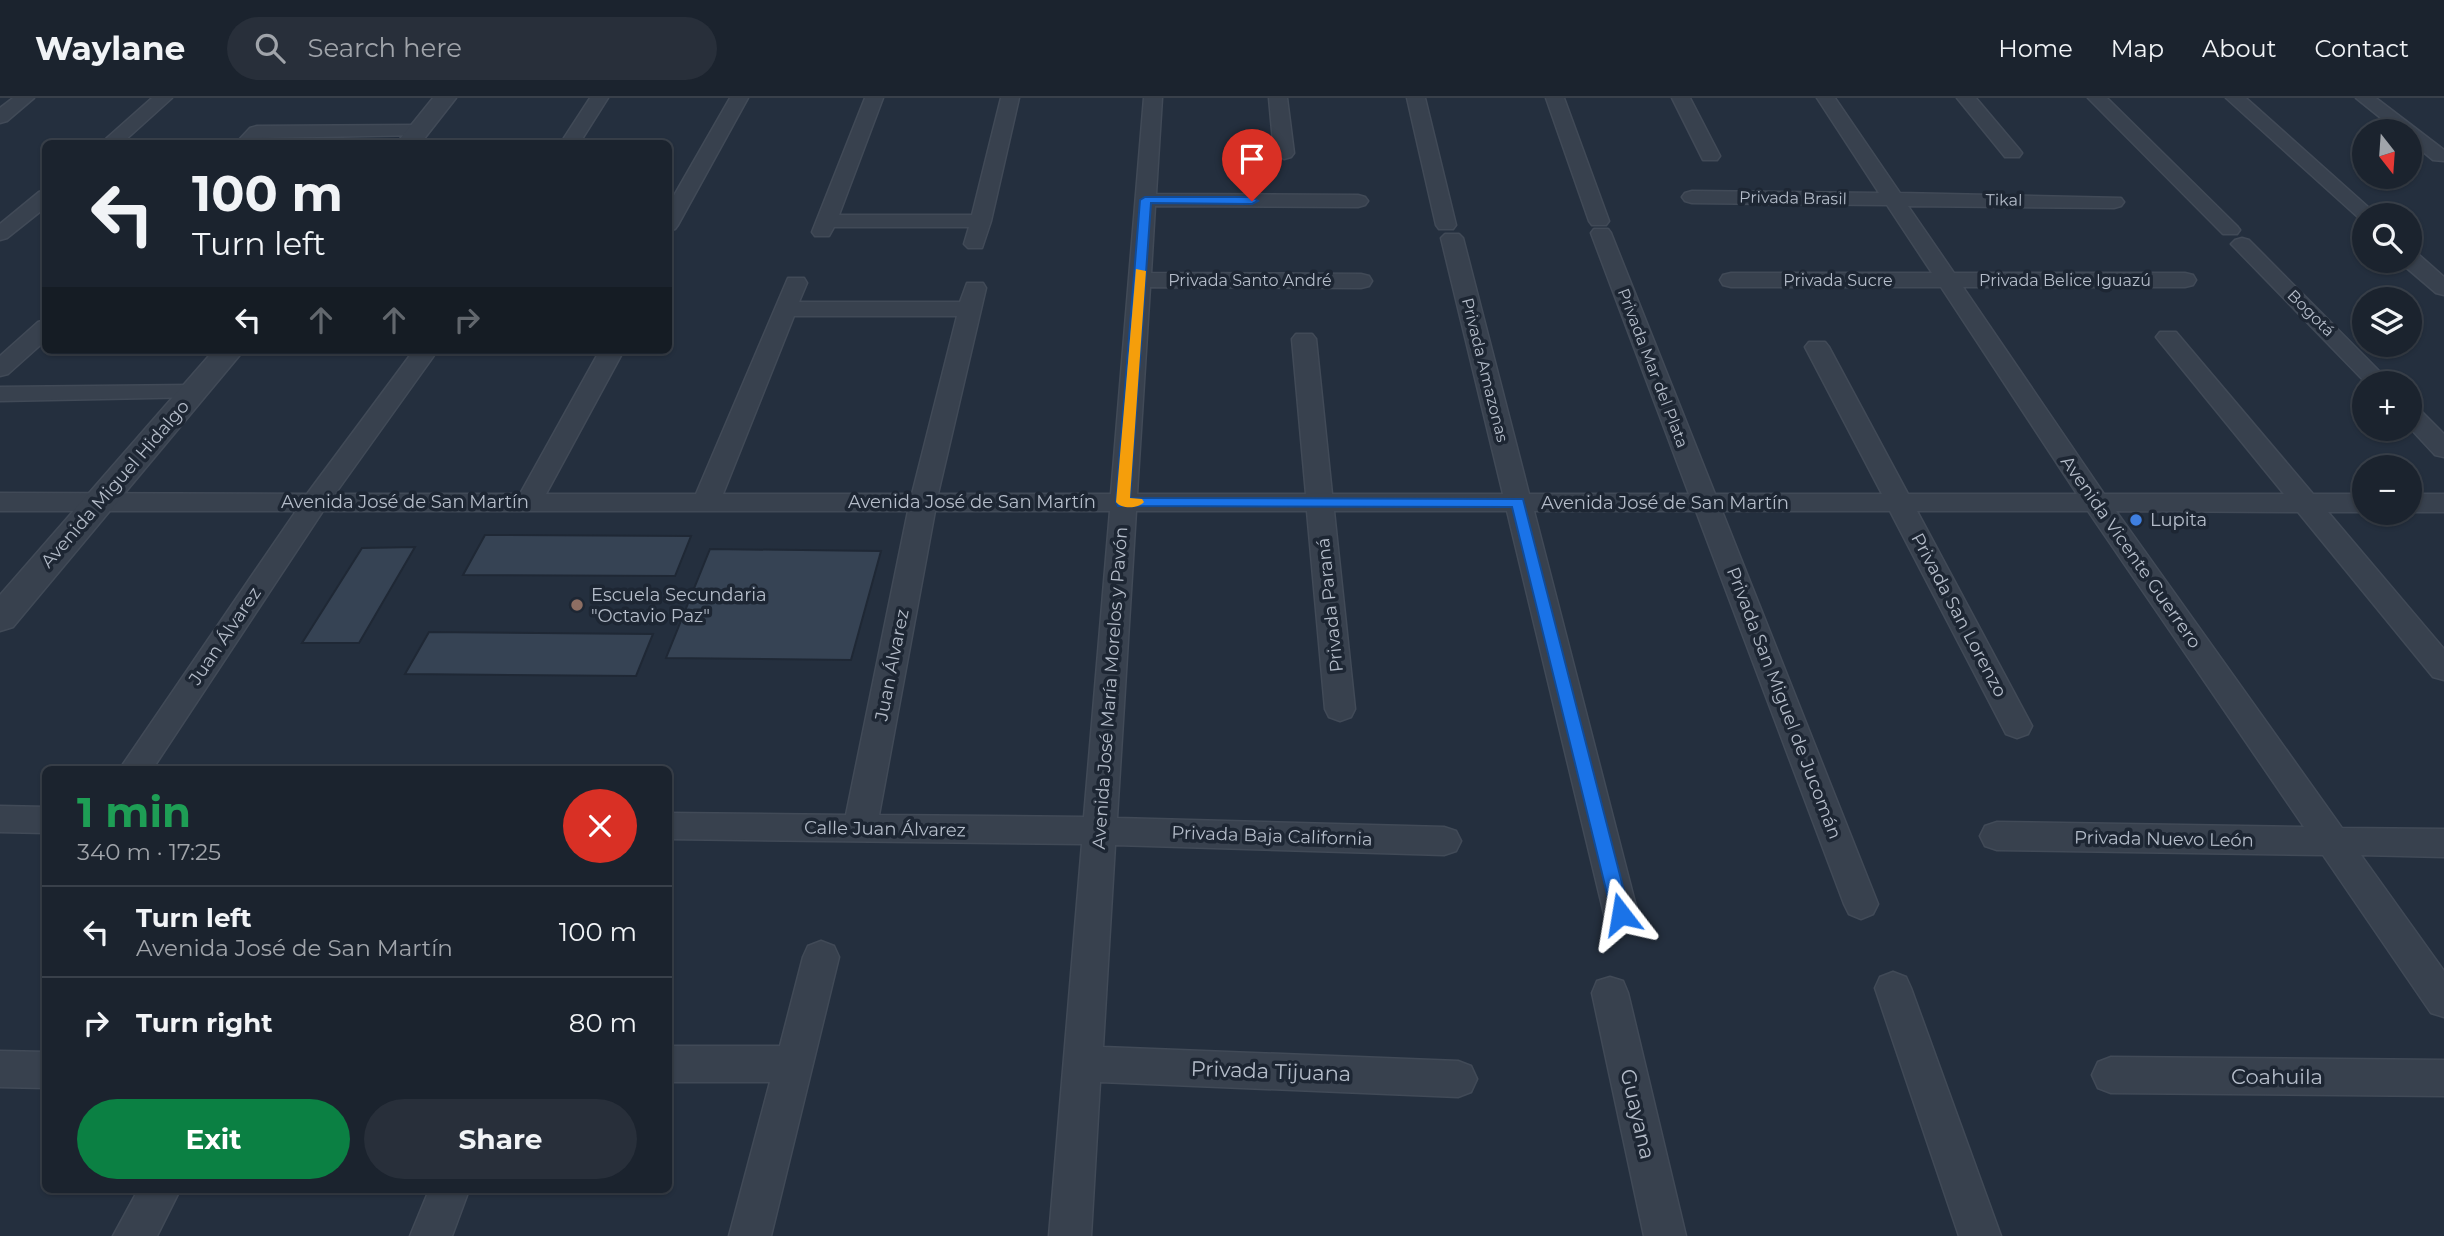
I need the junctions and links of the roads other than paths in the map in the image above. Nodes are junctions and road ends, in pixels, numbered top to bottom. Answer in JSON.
{"nodes":[{"id":1,"x":25,"y":98,"type":"edge"},
{"id":2,"x":163,"y":98,"type":"edge"},
{"id":3,"x":445,"y":98,"type":"edge"},
{"id":4,"x":599,"y":98,"type":"edge"},
{"id":5,"x":739,"y":98,"type":"edge"},
{"id":6,"x":874,"y":98,"type":"edge"},
{"id":7,"x":1010,"y":98,"type":"edge"},
{"id":8,"x":1153,"y":98,"type":"edge"},
{"id":9,"x":1278,"y":98,"type":"edge"},
{"id":10,"x":1416,"y":98,"type":"edge"},
{"id":11,"x":1555,"y":98,"type":"edge"},
{"id":12,"x":1681,"y":98,"type":"edge"},
{"id":13,"x":1826,"y":98,"type":"edge"},
{"id":14,"x":1966,"y":98,"type":"edge"},
{"id":15,"x":2097,"y":98,"type":"edge"},
{"id":16,"x":2235,"y":98,"type":"edge"},
{"id":17,"x":2365,"y":98,"type":"edge"},
{"id":18,"x":0,"y":117,"type":"edge"},
{"id":19,"x":2392,"y":119,"type":"edge"},
{"id":20,"x":412,"y":137,"type":"edge"},
{"id":21,"x":114,"y":140,"type":"edge"},
{"id":22,"x":248,"y":140,"type":"edge"},
{"id":23,"x":572,"y":140,"type":"edge"},
{"id":24,"x":2422,"y":142,"type":"edge"},
{"id":25,"x":1284,"y":153,"type":"dead end"},
{"id":26,"x":2012,"y":153,"type":"dead end"},
{"id":27,"x":1710,"y":156,"type":"dead end"},
{"id":28,"x":2440,"y":156,"type":"dead end"},
{"id":29,"x":1692,"y":197,"type":"dead end"},
{"id":30,"x":1894,"y":198,"type":"junction"},
{"id":31,"x":42,"y":199,"type":"edge"},
{"id":32,"x":1145,"y":200,"type":"junction"},
{"id":33,"x":1358,"y":201,"type":"dead end"},
{"id":34,"x":2114,"y":202,"type":"dead end"},
{"id":35,"x":2353,"y":203,"type":"edge"},
{"id":36,"x":0,"y":211,"type":"edge"},
{"id":37,"x":28,"y":211,"type":"junction"},
{"id":38,"x":672,"y":217,"type":"edge"},
{"id":39,"x":981,"y":221,"type":"junction"},
{"id":40,"x":0,"y":234,"type":"edge"},
{"id":41,"x":975,"y":244,"type":"dead end"},
{"id":42,"x":2422,"y":269,"type":"edge"},
{"id":43,"x":1140,"y":279,"type":"junction"},
{"id":44,"x":1944,"y":279,"type":"junction"},
{"id":45,"x":1731,"y":280,"type":"dead end"},
{"id":46,"x":2185,"y":280,"type":"dead end"},
{"id":47,"x":1361,"y":281,"type":"dead end"},
{"id":48,"x":796,"y":283,"type":"dead end"},
{"id":49,"x":2444,"y":288,"type":"edge"},
{"id":50,"x":785,"y":309,"type":"junction"},
{"id":51,"x":42,"y":331,"type":"edge"},
{"id":52,"x":2168,"y":337,"type":"dead end"},
{"id":53,"x":1304,"y":339,"type":"dead end"},
{"id":54,"x":1817,"y":346,"type":"dead end"},
{"id":55,"x":227,"y":354,"type":"edge"},
{"id":56,"x":423,"y":354,"type":"edge"},
{"id":57,"x":610,"y":354,"type":"edge"},
{"id":58,"x":0,"y":369,"type":"edge"},
{"id":59,"x":2367,"y":371,"type":"edge"},
{"id":60,"x":193,"y":393,"type":"junction"},
{"id":61,"x":0,"y":394,"type":"edge"},
{"id":62,"x":2422,"y":426,"type":"edge"},
{"id":63,"x":2444,"y":449,"type":"edge"},
{"id":64,"x":0,"y":502,"type":"edge"},
{"id":65,"x":100,"y":502,"type":"junction"},
{"id":66,"x":316,"y":502,"type":"junction"},
{"id":67,"x":528,"y":502,"type":"junction"},
{"id":68,"x":706,"y":502,"type":"junction"},
{"id":69,"x":923,"y":502,"type":"junction"},
{"id":70,"x":1123,"y":502,"type":"junction"},
{"id":71,"x":1320,"y":502,"type":"junction"},
{"id":72,"x":1518,"y":502,"type":"junction"},
{"id":73,"x":1706,"y":502,"type":"junction"},
{"id":74,"x":1900,"y":503,"type":"junction"},
{"id":75,"x":2096,"y":503,"type":"junction"},
{"id":76,"x":2306,"y":503,"type":"junction"},
{"id":77,"x":2352,"y":503,"type":"edge"},
{"id":78,"x":2422,"y":503,"type":"edge"},
{"id":79,"x":2444,"y":503,"type":"edge"},
{"id":80,"x":0,"y":618,"type":"edge"},
{"id":81,"x":2444,"y":669,"type":"edge"},
{"id":82,"x":1340,"y":709,"type":"dead end"},
{"id":83,"x":2017,"y":726,"type":"dead end"},
{"id":84,"x":138,"y":766,"type":"edge"},
{"id":85,"x":0,"y":819,"type":"edge"},
{"id":86,"x":42,"y":820,"type":"edge"},
{"id":87,"x":672,"y":826,"type":"edge"},
{"id":88,"x":860,"y":828,"type":"junction"},
{"id":89,"x":1101,"y":831,"type":"junction"},
{"id":90,"x":1997,"y":836,"type":"dead end"},
{"id":91,"x":2330,"y":840,"type":"junction"},
{"id":92,"x":1444,"y":841,"type":"dead end"},
{"id":93,"x":2444,"y":843,"type":"edge"},
{"id":94,"x":1861,"y":904,"type":"dead end"},
{"id":95,"x":1621,"y":914,"type":"dead end"},
{"id":96,"x":821,"y":957,"type":"dead end"},
{"id":97,"x":1893,"y":988,"type":"dead end"},
{"id":98,"x":1611,"y":993,"type":"dead end"},
{"id":99,"x":2444,"y":1001,"type":"edge"},
{"id":100,"x":794,"y":1063,"type":"junction"},
{"id":101,"x":672,"y":1064,"type":"edge"},
{"id":102,"x":1084,"y":1064,"type":"junction"},
{"id":103,"x":0,"y":1069,"type":"edge"},
{"id":104,"x":42,"y":1070,"type":"edge"},
{"id":105,"x":2111,"y":1075,"type":"dead end"},
{"id":106,"x":2444,"y":1078,"type":"edge"},
{"id":107,"x":1458,"y":1079,"type":"dead end"},
{"id":108,"x":158,"y":1193,"type":"edge"},
{"id":109,"x":448,"y":1193,"type":"edge"},
{"id":110,"x":134,"y":1236,"type":"edge"},
{"id":111,"x":431,"y":1236,"type":"edge"},
{"id":112,"x":750,"y":1236,"type":"edge"},
{"id":113,"x":1070,"y":1236,"type":"edge"},
{"id":114,"x":1665,"y":1236,"type":"edge"},
{"id":115,"x":1980,"y":1236,"type":"edge"}],
"edges":[{"from":1,"to":18,"type":"street"},
{"from":2,"to":21,"type":"street"},
{"from":3,"to":20,"type":"street"},
{"from":4,"to":23,"type":"street"},
{"from":5,"to":38,"type":"street"},
{"from":6,"to":39,"type":"street"},
{"from":7,"to":39,"type":"street"},
{"from":8,"to":32,"type":"street","name":"Avenida José María Morelos y Pavón"},
{"from":9,"to":25,"type":"street"},
{"from":10,"to":72,"type":"street","name":"Privada Amazonas"},
{"from":11,"to":73,"type":"street","name":"Privada Mar del Plata"},
{"from":12,"to":27,"type":"street"},
{"from":13,"to":30,"type":"street","name":"Avenida Vicente Guerrero"},
{"from":14,"to":26,"type":"street"},
{"from":15,"to":59,"type":"street","name":"Bogotá"},
{"from":16,"to":35,"type":"street"},
{"from":17,"to":19,"type":"street"},
{"from":20,"to":22,"type":"street"},
{"from":24,"to":28,"type":"street"},
{"from":29,"to":30,"type":"street","name":"Privada Brasil"},
{"from":30,"to":34,"type":"street","name":"Tikal"},
{"from":30,"to":44,"type":"street","name":"Avenida Vicente Guerrero"},
{"from":31,"to":37,"type":"street"},
{"from":32,"to":33,"type":"street"},
{"from":32,"to":43,"type":"street","name":"Avenida José María Morelos y Pavón"},
{"from":36,"to":37,"type":"street"},
{"from":37,"to":40,"type":"street"},
{"from":39,"to":41,"type":"street"},
{"from":42,"to":49,"type":"street"},
{"from":43,"to":47,"type":"street","name":"Privada Santo André"},
{"from":43,"to":70,"type":"street","name":"Avenida José María Morelos y Pavón"},
{"from":44,"to":45,"type":"street","name":"Privada Sucre"},
{"from":44,"to":46,"type":"street","name":"Privada Belice Iguazú"},
{"from":44,"to":75,"type":"street","name":"Avenida Vicente Guerrero"},
{"from":48,"to":50,"type":"street"},
{"from":50,"to":68,"type":"street"},
{"from":50,"to":69,"type":"street","name":"Juan Álvarez"},
{"from":51,"to":58,"type":"street"},
{"from":52,"to":76,"type":"street"},
{"from":53,"to":71,"type":"street","name":"Privada Paraná"},
{"from":54,"to":74,"type":"street","name":"Privada San Lorenzo"},
{"from":55,"to":60,"type":"street","name":"Avenida Miguel Hidalgo"},
{"from":56,"to":66,"type":"street","name":"Juan Álvarez"},
{"from":57,"to":67,"type":"street"},
{"from":60,"to":61,"type":"street"},
{"from":60,"to":65,"type":"street","name":"Avenida Miguel Hidalgo"},
{"from":62,"to":63,"type":"street"},
{"from":64,"to":65,"type":"street","name":"Avenida José de San Martín"},
{"from":65,"to":66,"type":"street","name":"Avenida José de San Martín"},
{"from":65,"to":80,"type":"street","name":"Avenida Miguel Hidalgo"},
{"from":66,"to":67,"type":"street","name":"Avenida José de San Martín"},
{"from":66,"to":84,"type":"street","name":"Juan Álvarez"},
{"from":67,"to":68,"type":"street","name":"Avenida José de San Martín"},
{"from":68,"to":69,"type":"street","name":"Avenida José de San Martín"},
{"from":69,"to":70,"type":"street","name":"Avenida José de San Martín"},
{"from":69,"to":88,"type":"street","name":"Juan Álvarez"},
{"from":70,"to":71,"type":"street","name":"Avenida José de San Martín"},
{"from":70,"to":89,"type":"street","name":"Avenida José María Morelos y Pavón"},
{"from":71,"to":72,"type":"street","name":"Avenida José de San Martín"},
{"from":71,"to":82,"type":"street","name":"Privada Paraná"},
{"from":72,"to":73,"type":"street","name":"Avenida José de San Martín"},
{"from":72,"to":95,"type":"street","name":"Privada Amazonas"},
{"from":73,"to":74,"type":"street","name":"Avenida José de San Martín"},
{"from":73,"to":94,"type":"street","name":"Privada San Miguel de Jucomán"},
{"from":74,"to":75,"type":"street","name":"Avenida José de San Martín"},
{"from":74,"to":83,"type":"street","name":"Privada San Lorenzo"},
{"from":75,"to":76,"type":"street","name":"Avenida José de San Martín"},
{"from":75,"to":91,"type":"street","name":"Avenida Vicente Guerrero"},
{"from":76,"to":77,"type":"street","name":"Avenida José de San Martín"},
{"from":76,"to":81,"type":"street"},
{"from":78,"to":79,"type":"street"},
{"from":85,"to":86,"type":"street"},
{"from":87,"to":88,"type":"street","name":"Calle Juan Álvarez"},
{"from":88,"to":89,"type":"street","name":"Calle Juan Álvarez"},
{"from":89,"to":92,"type":"street","name":"Privada Baja California"},
{"from":89,"to":102,"type":"street","name":"Avenida José María Morelos y Pavón"},
{"from":90,"to":91,"type":"street","name":"Privada Nuevo León"},
{"from":91,"to":93,"type":"street","name":"Privada Nuevo León"},
{"from":91,"to":99,"type":"street","name":"Avenida Vicente Guerrero"},
{"from":96,"to":100,"type":"street"},
{"from":97,"to":115,"type":"street"},
{"from":98,"to":114,"type":"street","name":"Guayana"},
{"from":100,"to":101,"type":"street"},
{"from":100,"to":112,"type":"street"},
{"from":102,"to":107,"type":"street","name":"Privada Tijuana"},
{"from":102,"to":113,"type":"street","name":"Avenida José María Morelos y Pavón"},
{"from":103,"to":104,"type":"street"},
{"from":105,"to":106,"type":"street","name":"Coahuila"},
{"from":108,"to":110,"type":"street"},
{"from":109,"to":111,"type":"street"}]}
